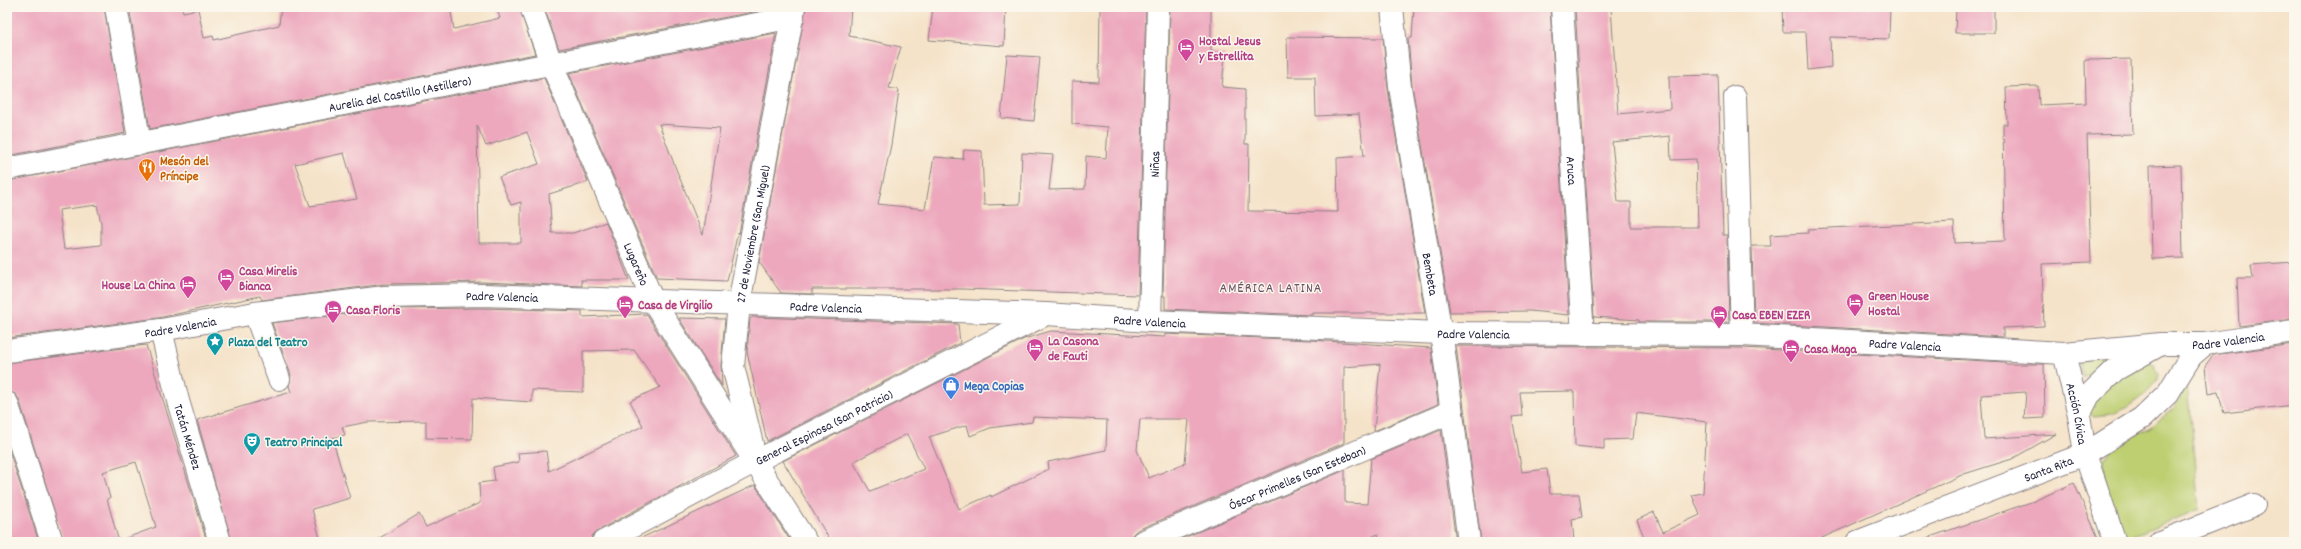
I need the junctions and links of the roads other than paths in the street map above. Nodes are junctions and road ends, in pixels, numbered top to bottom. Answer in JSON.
{"nodes":[{"id":1,"x":116,"y":7,"type":"edge"},
{"id":2,"x":531,"y":7,"type":"edge"},
{"id":3,"x":1158,"y":7,"type":"edge"},
{"id":4,"x":1392,"y":7,"type":"edge"},
{"id":5,"x":1562,"y":7,"type":"edge"},
{"id":6,"x":794,"y":12,"type":"edge"},
{"id":7,"x":551,"y":63,"type":"junction"},
{"id":8,"x":1735,"y":97,"type":"dead end"},
{"id":9,"x":140,"y":144,"type":"junction"},
{"id":10,"x":7,"y":169,"type":"edge"},
{"id":11,"x":653,"y":301,"type":"junction"},
{"id":12,"x":739,"y":304,"type":"junction"},
{"id":13,"x":256,"y":313,"type":"junction"},
{"id":14,"x":1046,"y":314,"type":"junction"},
{"id":15,"x":1150,"y":321,"type":"junction"},
{"id":16,"x":160,"y":330,"type":"junction"},
{"id":17,"x":2294,"y":331,"type":"edge"},
{"id":18,"x":1441,"y":333,"type":"junction"},
{"id":19,"x":1583,"y":335,"type":"junction"},
{"id":20,"x":1742,"y":335,"type":"junction"},
{"id":21,"x":2161,"y":344,"type":"junction"},
{"id":22,"x":2205,"y":344,"type":"junction"},
{"id":23,"x":7,"y":351,"type":"edge"},
{"id":24,"x":2064,"y":353,"type":"junction"},
{"id":25,"x":279,"y":379,"type":"dead end"},
{"id":26,"x":7,"y":403,"type":"edge"},
{"id":27,"x":1451,"y":412,"type":"junction"},
{"id":28,"x":2079,"y":415,"type":"junction"},
{"id":29,"x":2085,"y":454,"type":"junction"},
{"id":30,"x":756,"y":461,"type":"junction"},
{"id":31,"x":2254,"y":504,"type":"dead end"},
{"id":32,"x":52,"y":542,"type":"edge"},
{"id":33,"x":220,"y":542,"type":"edge"},
{"id":34,"x":602,"y":542,"type":"edge"},
{"id":35,"x":806,"y":542,"type":"edge"},
{"id":36,"x":1142,"y":542,"type":"edge"},
{"id":37,"x":1469,"y":542,"type":"edge"},
{"id":38,"x":1857,"y":542,"type":"edge"},
{"id":39,"x":2115,"y":542,"type":"edge"},
{"id":40,"x":2160,"y":542,"type":"edge"}],
"edges":[{"from":1,"to":9,"type":"street"},
{"from":2,"to":7,"type":"street","name":"Lugareño"},
{"from":3,"to":15,"type":"street","name":"Niñas"},
{"from":4,"to":18,"type":"street","name":"Bembeta"},
{"from":5,"to":19,"type":"street","name":"Aruca"},
{"from":6,"to":7,"type":"street","name":"Aurelia del Castillo (Astillero)"},
{"from":6,"to":12,"type":"street","name":"27 de Noviembre (San Miguel)"},
{"from":7,"to":9,"type":"street","name":"Aurelia del Castillo (Astillero)"},
{"from":7,"to":11,"type":"street","name":"Lugareño"},
{"from":8,"to":20,"type":"street"},
{"from":9,"to":10,"type":"street","name":"Aurelia del Castillo (Astillero)"},
{"from":11,"to":12,"type":"street","name":"Padre Valencia"},
{"from":11,"to":13,"type":"street","name":"Padre Valencia"},
{"from":11,"to":30,"type":"street","name":"Lugareño"},
{"from":12,"to":14,"type":"street","name":"Padre Valencia"},
{"from":12,"to":30,"type":"street","name":"27 de Noviembre (San Miguel)"},
{"from":13,"to":16,"type":"street","name":"Padre Valencia"},
{"from":13,"to":25,"type":"street"},
{"from":14,"to":15,"type":"street","name":"Padre Valencia"},
{"from":14,"to":30,"type":"street","name":"General Espinosa (San Patricio)"},
{"from":15,"to":18,"type":"street","name":"Padre Valencia"},
{"from":16,"to":23,"type":"street","name":"Padre Valencia"},
{"from":16,"to":33,"type":"street","name":"Tatán Méndez"},
{"from":17,"to":22,"type":"street","name":"Padre Valencia"},
{"from":18,"to":19,"type":"street","name":"Padre Valencia"},
{"from":18,"to":27,"type":"street","name":"Bembeta"},
{"from":19,"to":20,"type":"street","name":"Padre Valencia"},
{"from":20,"to":24,"type":"street","name":"Padre Valencia"},
{"from":21,"to":22,"type":"street","name":"Padre Valencia"},
{"from":21,"to":24,"type":"street","name":"Padre Valencia"},
{"from":21,"to":28,"type":"street"},
{"from":22,"to":29,"type":"street","name":"Santa Rita"},
{"from":24,"to":28,"type":"street","name":"Acción Cívica"},
{"from":26,"to":32,"type":"street"},
{"from":27,"to":36,"type":"street","name":"Óscar Primelles (San Esteban)"},
{"from":27,"to":37,"type":"street","name":"Bembeta"},
{"from":28,"to":29,"type":"street","name":"Acción Cívica"},
{"from":29,"to":38,"type":"street","name":"Santa Rita"},
{"from":29,"to":39,"type":"street","name":"Acción Cívica"},
{"from":30,"to":34,"type":"street","name":"General Espinosa (San Patricio)"},
{"from":30,"to":35,"type":"street","name":"Lugareño"},
{"from":31,"to":40,"type":"street"}]}
